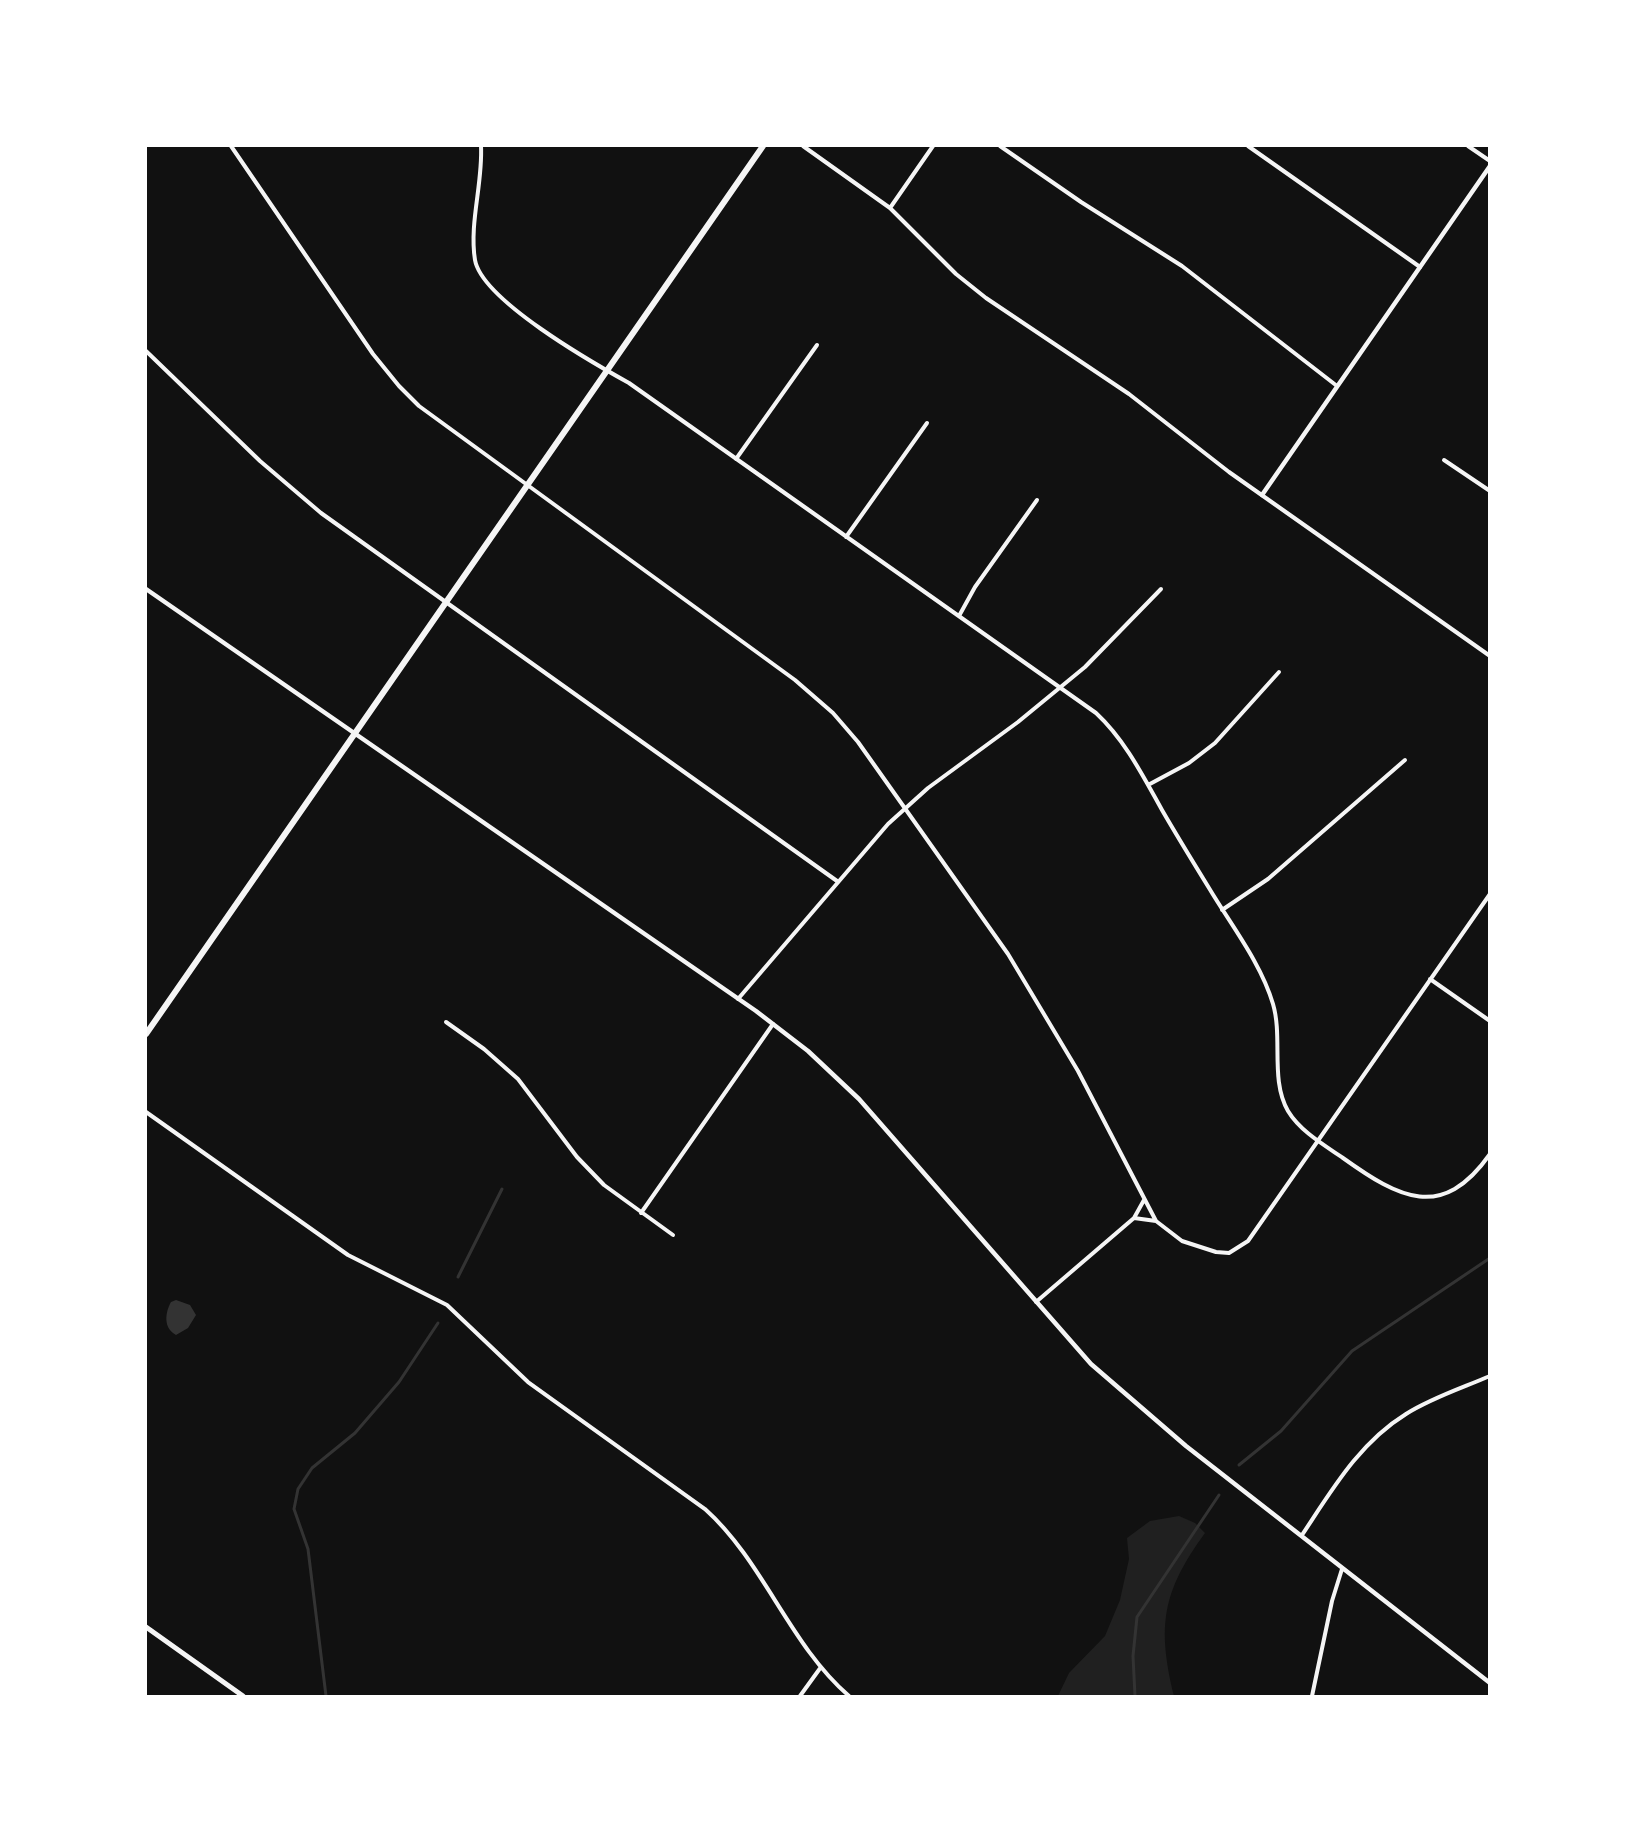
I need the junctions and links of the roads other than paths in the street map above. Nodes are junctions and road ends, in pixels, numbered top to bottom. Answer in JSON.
{"nodes":[{"id":1,"x":231,"y":146,"type":"edge"},
{"id":2,"x":481,"y":146,"type":"edge"},
{"id":3,"x":763,"y":146,"type":"edge"},
{"id":4,"x":802,"y":146,"type":"edge"},
{"id":5,"x":933,"y":146,"type":"edge"},
{"id":6,"x":1000,"y":146,"type":"edge"},
{"id":7,"x":1248,"y":146,"type":"edge"},
{"id":8,"x":1468,"y":146,"type":"edge"},
{"id":9,"x":1490,"y":161,"type":"edge"},
{"id":10,"x":1490,"y":166,"type":"edge"},
{"id":11,"x":890,"y":208,"type":"junction"},
{"id":12,"x":1420,"y":267,"type":"junction"},
{"id":13,"x":817,"y":345,"type":"dead end"},
{"id":14,"x":146,"y":351,"type":"edge"},
{"id":15,"x":605,"y":370,"type":"junction"},
{"id":16,"x":1337,"y":386,"type":"junction"},
{"id":17,"x":927,"y":423,"type":"dead end"},
{"id":18,"x":736,"y":459,"type":"junction"},
{"id":19,"x":1444,"y":460,"type":"dead end"},
{"id":20,"x":526,"y":484,"type":"junction"},
{"id":21,"x":1490,"y":491,"type":"edge"},
{"id":22,"x":1262,"y":495,"type":"junction"},
{"id":23,"x":1037,"y":500,"type":"dead end"},
{"id":24,"x":846,"y":537,"type":"junction"},
{"id":25,"x":146,"y":590,"type":"edge"},
{"id":26,"x":1161,"y":590,"type":"dead end"},
{"id":27,"x":445,"y":602,"type":"junction"},
{"id":28,"x":959,"y":616,"type":"junction"},
{"id":29,"x":1490,"y":656,"type":"edge"},
{"id":30,"x":1279,"y":672,"type":"dead end"},
{"id":31,"x":1060,"y":688,"type":"junction"},
{"id":32,"x":353,"y":734,"type":"junction"},
{"id":33,"x":1405,"y":760,"type":"dead end"},
{"id":34,"x":1148,"y":785,"type":"junction"},
{"id":35,"x":906,"y":808,"type":"junction"},
{"id":36,"x":837,"y":881,"type":"junction"},
{"id":37,"x":1490,"y":894,"type":"edge"},
{"id":38,"x":1222,"y":910,"type":"junction"},
{"id":39,"x":1430,"y":979,"type":"junction"},
{"id":40,"x":738,"y":999,"type":"junction"},
{"id":41,"x":446,"y":1022,"type":"dead end"},
{"id":42,"x":1490,"y":1022,"type":"edge"},
{"id":43,"x":773,"y":1024,"type":"junction"},
{"id":44,"x":146,"y":1034,"type":"edge"},
{"id":45,"x":146,"y":1112,"type":"edge"},
{"id":46,"x":1318,"y":1140,"type":"junction"},
{"id":47,"x":1490,"y":1154,"type":"edge"},
{"id":48,"x":1144,"y":1200,"type":"junction"},
{"id":49,"x":641,"y":1213,"type":"junction"},
{"id":50,"x":1134,"y":1218,"type":"junction"},
{"id":51,"x":1156,"y":1221,"type":"junction"},
{"id":52,"x":673,"y":1235,"type":"dead end"},
{"id":53,"x":1036,"y":1302,"type":"junction"},
{"id":54,"x":1490,"y":1376,"type":"edge"},
{"id":55,"x":1302,"y":1535,"type":"junction"},
{"id":56,"x":1342,"y":1569,"type":"junction"},
{"id":57,"x":146,"y":1627,"type":"edge"},
{"id":58,"x":821,"y":1667,"type":"junction"},
{"id":59,"x":1489,"y":1683,"type":"edge"},
{"id":60,"x":243,"y":1696,"type":"edge"},
{"id":61,"x":800,"y":1696,"type":"edge"},
{"id":62,"x":849,"y":1696,"type":"edge"},
{"id":63,"x":1312,"y":1696,"type":"edge"}],
"edges":[{"from":1,"to":20,"type":"street"},
{"from":2,"to":15,"type":"street"},
{"from":3,"to":15,"type":"main road"},
{"from":4,"to":11,"type":"street"},
{"from":5,"to":11,"type":"street"},
{"from":6,"to":16,"type":"street"},
{"from":7,"to":12,"type":"street"},
{"from":8,"to":9,"type":"street"},
{"from":10,"to":12,"type":"street"},
{"from":11,"to":22,"type":"street"},
{"from":12,"to":16,"type":"street"},
{"from":13,"to":18,"type":"street"},
{"from":14,"to":27,"type":"street"},
{"from":15,"to":18,"type":"street"},
{"from":15,"to":20,"type":"main road"},
{"from":16,"to":22,"type":"street"},
{"from":17,"to":24,"type":"street"},
{"from":18,"to":24,"type":"street"},
{"from":19,"to":21,"type":"street"},
{"from":20,"to":27,"type":"main road"},
{"from":20,"to":35,"type":"street"},
{"from":22,"to":29,"type":"street"},
{"from":23,"to":28,"type":"street"},
{"from":24,"to":28,"type":"street"},
{"from":25,"to":32,"type":"street"},
{"from":26,"to":31,"type":"street"},
{"from":27,"to":32,"type":"main road"},
{"from":27,"to":36,"type":"street"},
{"from":28,"to":31,"type":"street"},
{"from":30,"to":34,"type":"street"},
{"from":31,"to":34,"type":"street"},
{"from":31,"to":35,"type":"street"},
{"from":32,"to":40,"type":"street"},
{"from":32,"to":44,"type":"main road"},
{"from":33,"to":38,"type":"street"},
{"from":34,"to":38,"type":"street"},
{"from":35,"to":36,"type":"street"},
{"from":35,"to":48,"type":"street"},
{"from":36,"to":40,"type":"street"},
{"from":37,"to":39,"type":"street"},
{"from":38,"to":46,"type":"street"},
{"from":39,"to":42,"type":"street"},
{"from":39,"to":46,"type":"street"},
{"from":40,"to":43,"type":"street"},
{"from":41,"to":49,"type":"street"},
{"from":43,"to":49,"type":"street"},
{"from":43,"to":53,"type":"street"},
{"from":45,"to":58,"type":"street"},
{"from":46,"to":47,"type":"street"},
{"from":46,"to":51,"type":"street"},
{"from":48,"to":50,"type":"street"},
{"from":48,"to":51,"type":"street"},
{"from":49,"to":52,"type":"street"},
{"from":50,"to":51,"type":"street"},
{"from":50,"to":53,"type":"street"},
{"from":53,"to":55,"type":"street"},
{"from":54,"to":55,"type":"street"},
{"from":55,"to":56,"type":"street"},
{"from":56,"to":59,"type":"street"},
{"from":56,"to":63,"type":"street"},
{"from":57,"to":60,"type":"main road"},
{"from":58,"to":61,"type":"street"},
{"from":58,"to":62,"type":"street"}]}
